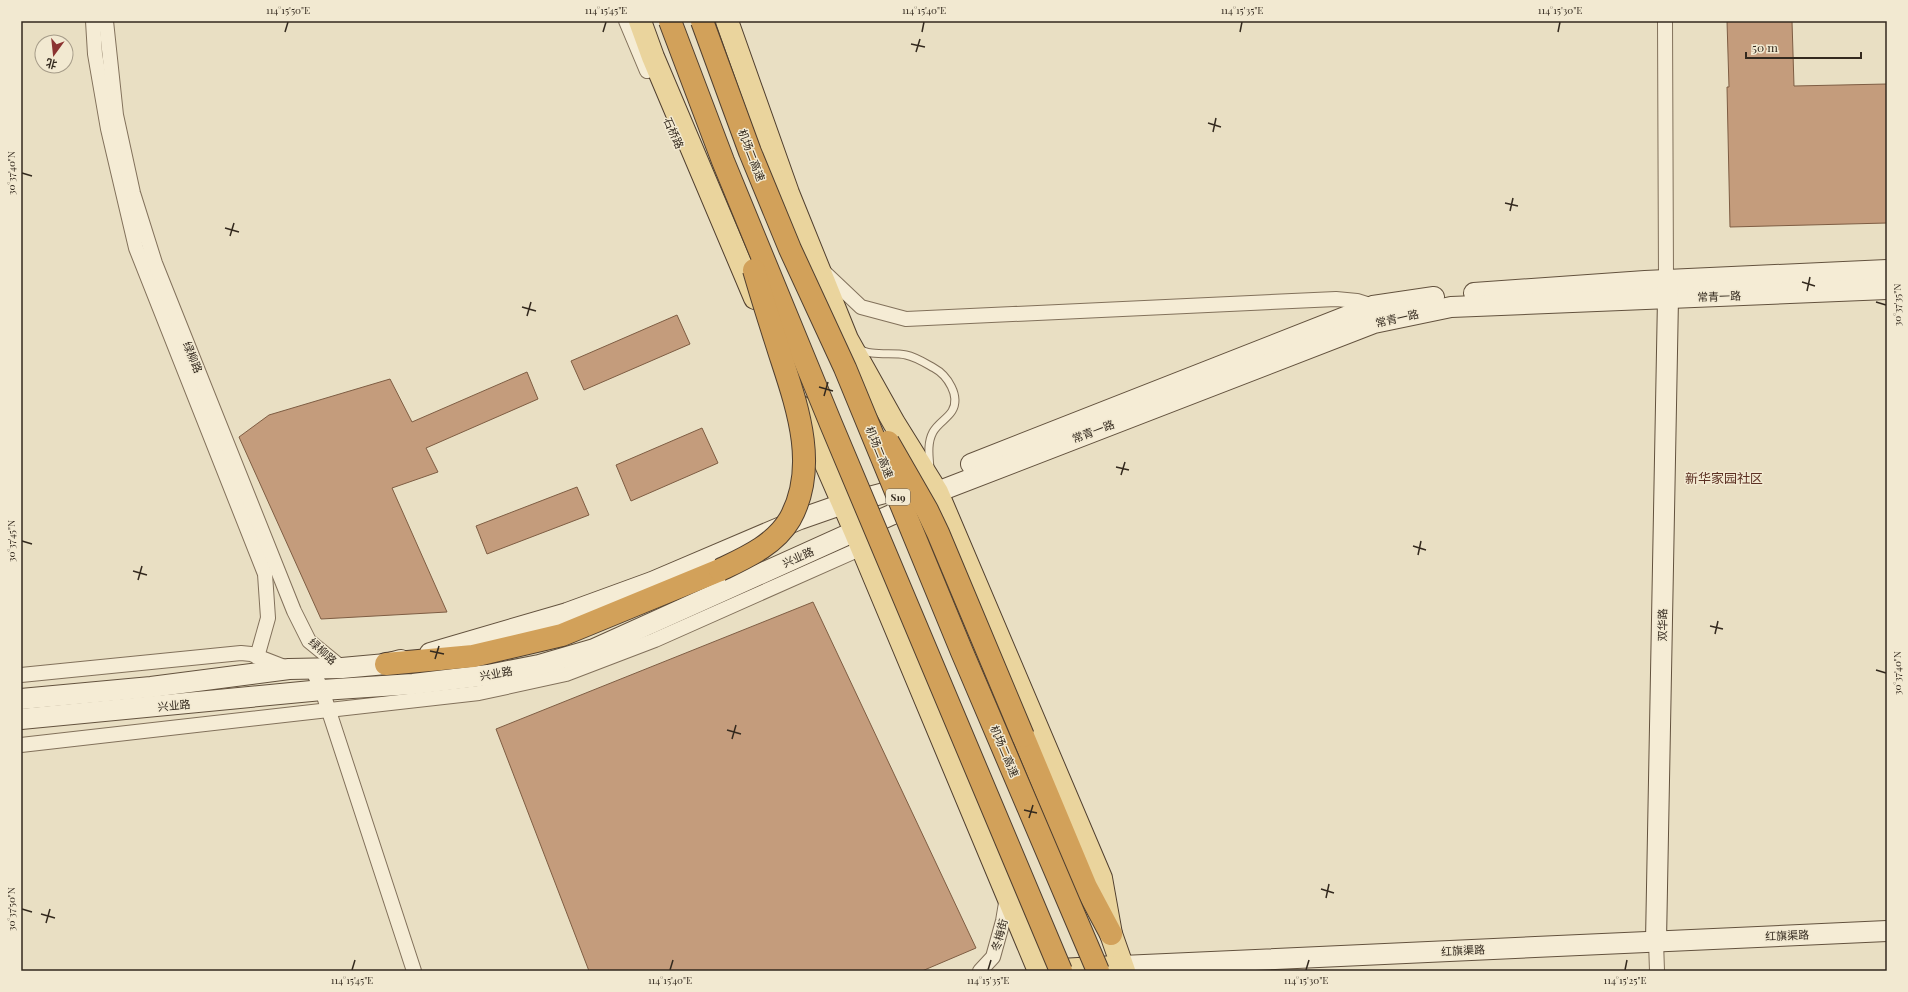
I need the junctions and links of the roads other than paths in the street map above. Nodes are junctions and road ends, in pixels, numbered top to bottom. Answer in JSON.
{"nodes":[{"id":1,"x":93,"y":21,"type":"edge"},
{"id":2,"x":106,"y":21,"type":"edge"},
{"id":3,"x":626,"y":21,"type":"edge"},
{"id":4,"x":640,"y":21,"type":"edge"},
{"id":5,"x":670,"y":21,"type":"edge"},
{"id":6,"x":702,"y":21,"type":"edge"},
{"id":7,"x":727,"y":21,"type":"edge"},
{"id":8,"x":1664,"y":21,"type":"edge"},
{"id":9,"x":722,"y":161,"type":"junction"},
{"id":10,"x":731,"y":241,"type":"junction"},
{"id":11,"x":816,"y":264,"type":"junction"},
{"id":12,"x":1887,"y":270,"type":"edge"},
{"id":13,"x":1667,"y":289,"type":"junction"},
{"id":14,"x":1887,"y":289,"type":"edge"},
{"id":15,"x":1373,"y":306,"type":"junction"},
{"id":16,"x":847,"y":339,"type":"junction"},
{"id":17,"x":845,"y":368,"type":"junction"},
{"id":18,"x":934,"y":486,"type":"junction"},
{"id":19,"x":843,"y":504,"type":"junction"},
{"id":20,"x":859,"y":540,"type":"junction"},
{"id":21,"x":257,"y":657,"type":"junction"},
{"id":22,"x":386,"y":664,"type":"junction"},
{"id":23,"x":342,"y":668,"type":"junction"},
{"id":24,"x":289,"y":669,"type":"junction"},
{"id":25,"x":312,"y":669,"type":"junction"},
{"id":26,"x":21,"y":675,"type":"edge"},
{"id":27,"x":322,"y":690,"type":"junction"},
{"id":28,"x":21,"y":699,"type":"edge"},
{"id":29,"x":329,"y":711,"type":"junction"},
{"id":30,"x":21,"y":719,"type":"edge"},
{"id":31,"x":21,"y":745,"type":"edge"},
{"id":32,"x":1008,"y":895,"type":"junction"},
{"id":33,"x":1887,"y":931,"type":"edge"},
{"id":34,"x":1111,"y":934,"type":"junction"},
{"id":35,"x":1656,"y":941,"type":"junction"},
{"id":36,"x":1123,"y":969,"type":"edge"},
{"id":37,"x":414,"y":971,"type":"edge"},
{"id":38,"x":980,"y":971,"type":"edge"},
{"id":39,"x":1039,"y":971,"type":"edge"},
{"id":40,"x":1061,"y":971,"type":"edge"},
{"id":41,"x":1098,"y":971,"type":"edge"},
{"id":42,"x":1657,"y":971,"type":"edge"}],
"edges":[{"from":1,"to":21,"type":"street","name":"绿柳路"},
{"from":2,"to":23,"type":"street","name":"绿柳路"},
{"from":3,"to":10,"type":"street","name":"石桥路"},
{"from":4,"to":10,"type":"main road"},
{"from":5,"to":9,"type":"highway","bridge":true},
{"from":6,"to":17,"type":"highway","name":"机场二高速","number":"S19","bridge":true},
{"from":7,"to":11,"type":"main road"},
{"from":8,"to":13,"type":"street"},
{"from":9,"to":22,"type":"highway","bridge":true},
{"from":9,"to":40,"type":"highway","bridge":true},
{"from":10,"to":19,"type":"main road"},
{"from":11,"to":15,"type":"street","name":"常青一路"},
{"from":11,"to":16,"type":"main road"},
{"from":12,"to":13,"type":"main road","name":"常青一路"},
{"from":13,"to":14,"type":"main road","name":"常青一路"},
{"from":13,"to":15,"type":"main road","name":"常青一路"},
{"from":13,"to":18,"type":"main road","name":"常青一路"},
{"from":13,"to":35,"type":"main road","name":"双华路"},
{"from":15,"to":18,"type":"main road","name":"常青一路"},
{"from":16,"to":18,"type":"main road"},
{"from":16,"to":18,"type":"lane"},
{"from":17,"to":34,"type":"highway","bridge":true},
{"from":17,"to":41,"type":"highway","name":"机场二高速","number":"S19","bridge":true},
{"from":18,"to":19,"type":"main road","name":"兴业路"},
{"from":18,"to":20,"type":"main road","name":"兴业路"},
{"from":18,"to":34,"type":"main road"},
{"from":19,"to":20,"type":"main road"},
{"from":19,"to":22,"type":"main road","name":"兴业路"},
{"from":20,"to":27,"type":"main road","name":"兴业路"},
{"from":20,"to":29,"type":"street"},
{"from":20,"to":32,"type":"main road"},
{"from":21,"to":24,"type":"street"},
{"from":21,"to":26,"type":"street"},
{"from":22,"to":23,"type":"main road","name":"兴业路"},
{"from":23,"to":25,"type":"main road","name":"兴业路"},
{"from":24,"to":25,"type":"main road","name":"兴业路"},
{"from":24,"to":28,"type":"main road","name":"兴业路"},
{"from":25,"to":27,"type":"street","name":"绿柳路"},
{"from":27,"to":29,"type":"street","name":"绿柳路"},
{"from":27,"to":30,"type":"main road","name":"兴业路"},
{"from":29,"to":31,"type":"street"},
{"from":29,"to":37,"type":"street","name":"绿柳路"},
{"from":32,"to":38,"type":"street","name":"冬梅街"},
{"from":32,"to":39,"type":"main road"},
{"from":33,"to":35,"type":"main road","name":"红旗渠路"},
{"from":34,"to":36,"type":"main road"},
{"from":35,"to":36,"type":"main road","name":"红旗渠路"},
{"from":35,"to":42,"type":"street","name":"双华路"},
{"from":36,"to":39,"type":"main road","name":"红旗渠路"}]}
